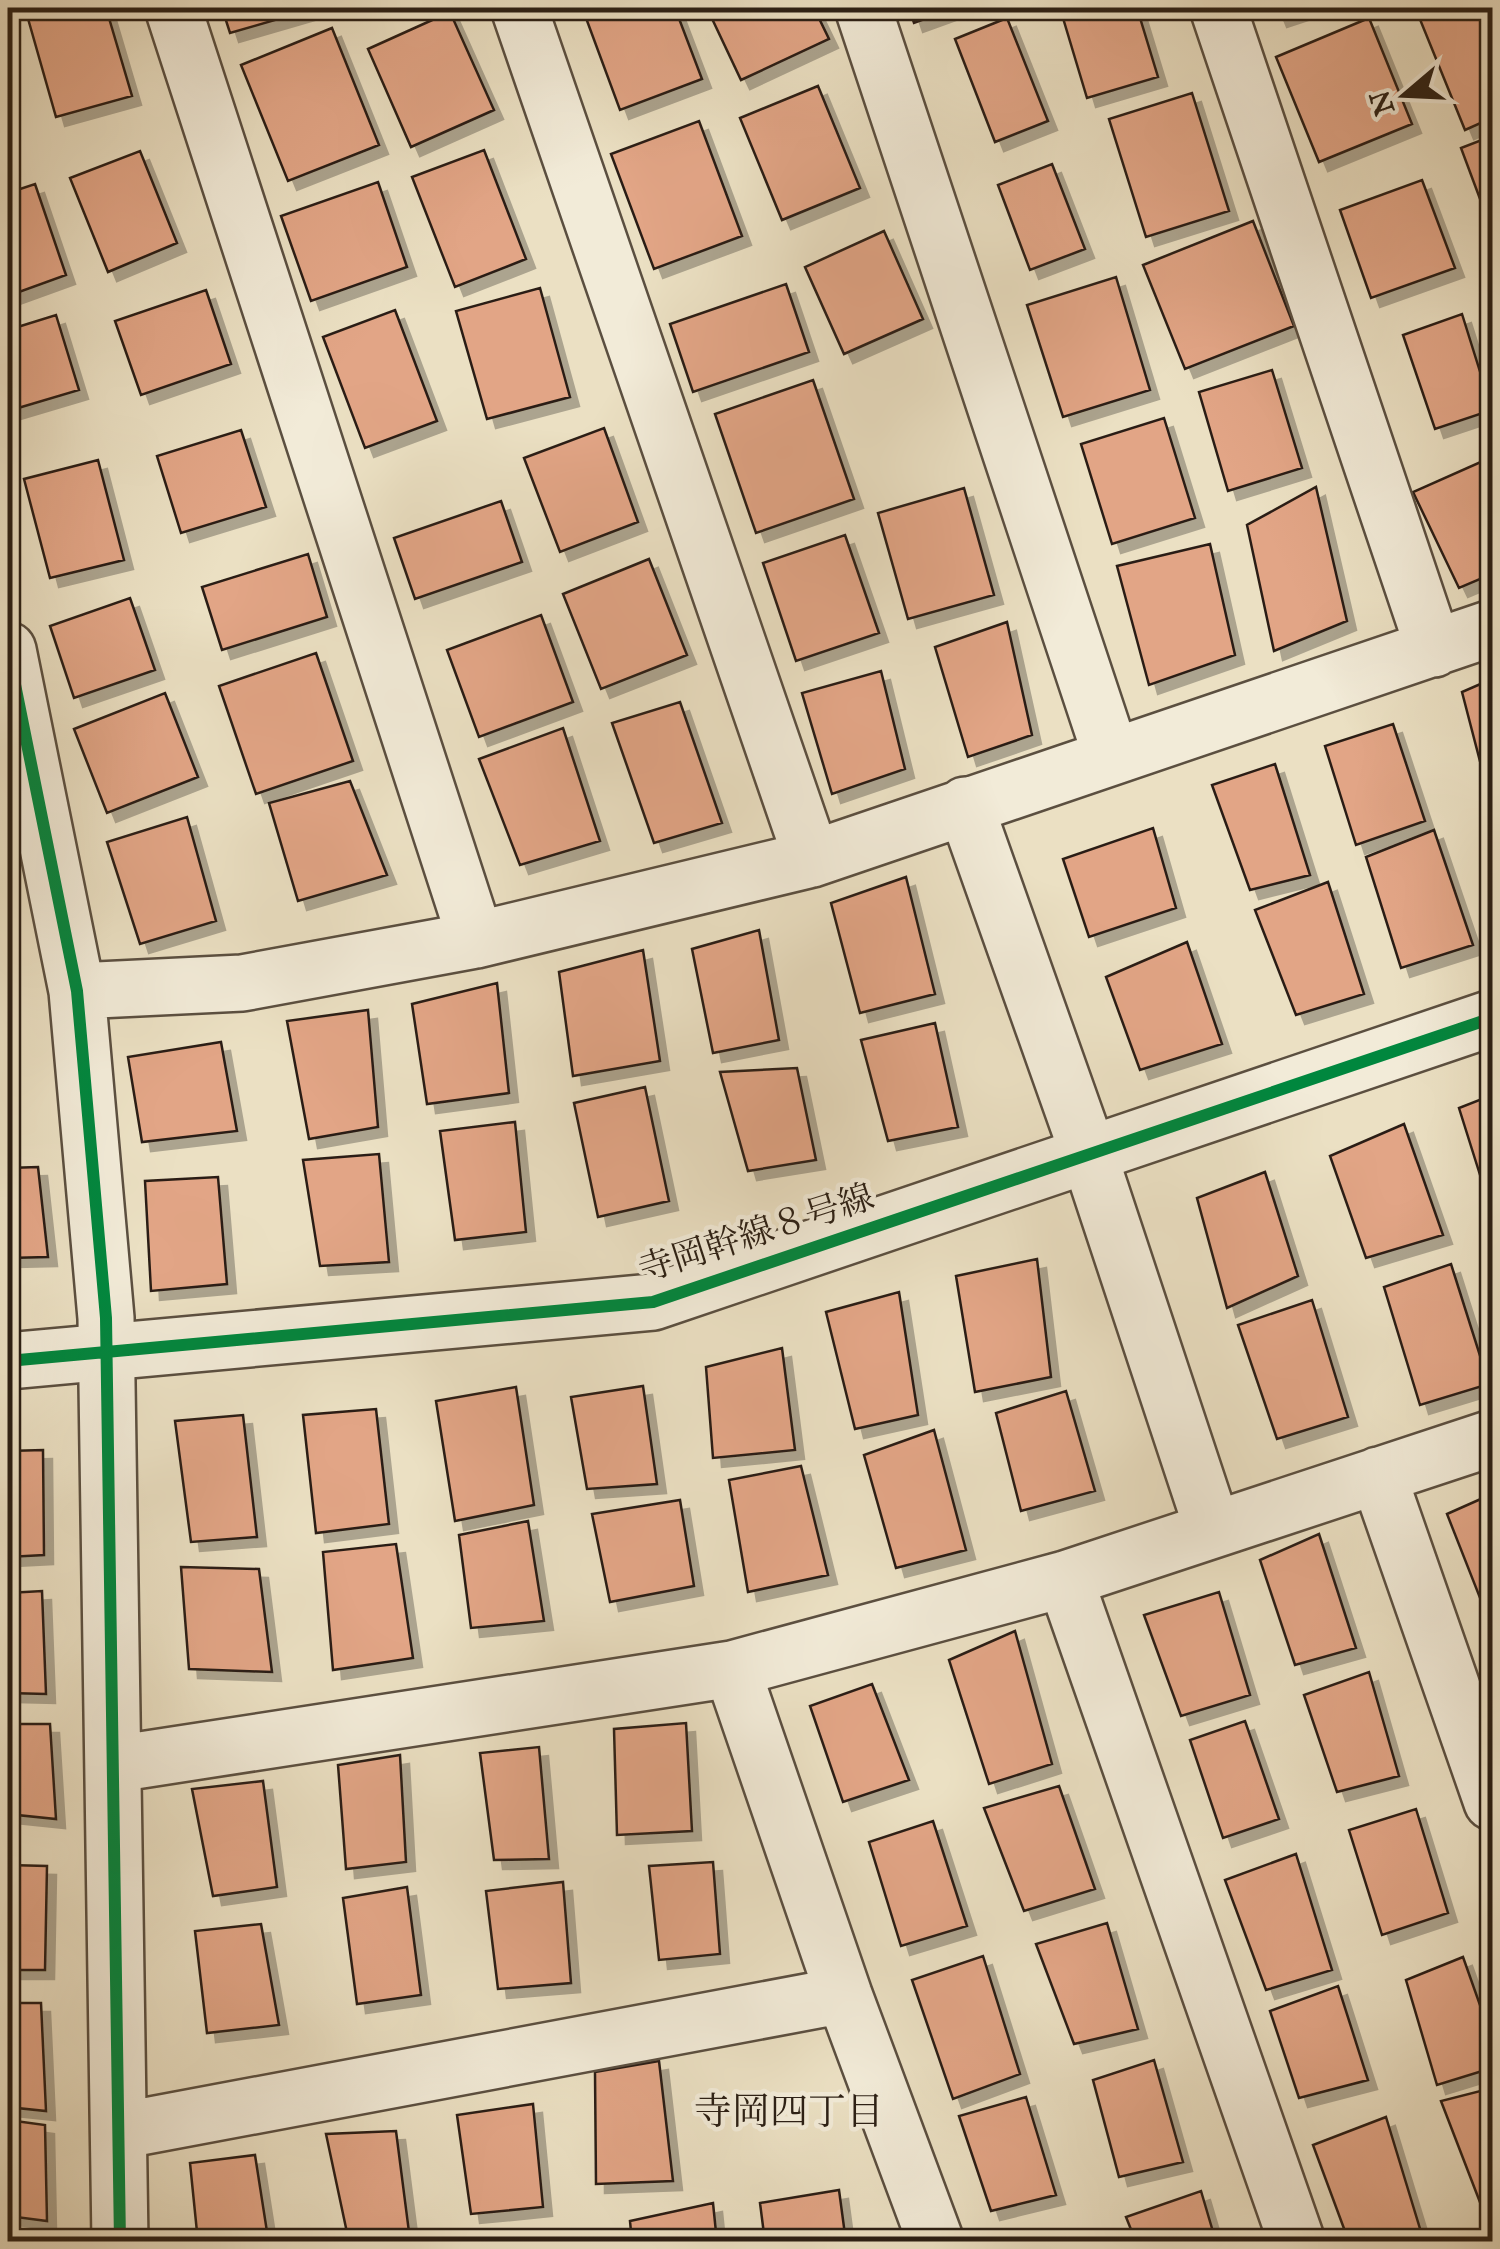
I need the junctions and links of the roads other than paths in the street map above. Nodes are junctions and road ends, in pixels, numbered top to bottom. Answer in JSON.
{"nodes":[{"id":1,"x":173,"y":8,"type":"edge"},
{"id":2,"x":519,"y":8,"type":"edge"},
{"id":3,"x":863,"y":8,"type":"edge"},
{"id":4,"x":1218,"y":8,"type":"edge"},
{"id":5,"x":1492,"y":628,"type":"edge"},
{"id":6,"x":1434,"y":649,"type":"junction"},
{"id":7,"x":8,"y":650,"type":"edge"},
{"id":8,"x":1111,"y":755,"type":"junction"},
{"id":9,"x":966,"y":805,"type":"junction"},
{"id":10,"x":812,"y":859,"type":"junction"},
{"id":11,"x":476,"y":940,"type":"junction"},
{"id":12,"x":77,"y":991,"type":"junction"},
{"id":13,"x":1492,"y":1018,"type":"edge"},
{"id":14,"x":1089,"y":1155,"type":"junction"},
{"id":15,"x":108,"y":1354,"type":"junction"},
{"id":16,"x":8,"y":1361,"type":"edge"},
{"id":17,"x":1492,"y":1438,"type":"edge"},
{"id":18,"x":1378,"y":1476,"type":"junction"},
{"id":19,"x":1213,"y":1530,"type":"junction"},
{"id":20,"x":1065,"y":1579,"type":"junction"},
{"id":21,"x":732,"y":1669,"type":"junction"},
{"id":22,"x":115,"y":1764,"type":"junction"},
{"id":23,"x":1492,"y":1802,"type":"edge"},
{"id":24,"x":844,"y":1995,"type":"junction"},
{"id":25,"x":118,"y":2131,"type":"junction"},
{"id":26,"x":120,"y":2242,"type":"edge"},
{"id":27,"x":936,"y":2242,"type":"edge"},
{"id":28,"x":1297,"y":2242,"type":"edge"}],
"edges":[{"from":1,"to":11,"type":"street"},
{"from":2,"to":10,"type":"street"},
{"from":3,"to":8,"type":"street"},
{"from":4,"to":6,"type":"street"},
{"from":5,"to":6,"type":"street"},
{"from":6,"to":8,"type":"street"},
{"from":7,"to":12,"type":"street"},
{"from":8,"to":9,"type":"street"},
{"from":9,"to":10,"type":"street"},
{"from":9,"to":14,"type":"street"},
{"from":10,"to":11,"type":"street"},
{"from":11,"to":12,"type":"street"},
{"from":12,"to":15,"type":"street"},
{"from":13,"to":14,"type":"street","name":"寺岡幹線８号線"},
{"from":14,"to":15,"type":"street","name":"寺岡幹線８号線"},
{"from":14,"to":19,"type":"street"},
{"from":15,"to":16,"type":"street","name":"寺岡幹線８号線"},
{"from":15,"to":22,"type":"street"},
{"from":17,"to":18,"type":"street"},
{"from":18,"to":19,"type":"street"},
{"from":18,"to":23,"type":"street"},
{"from":19,"to":20,"type":"street"},
{"from":20,"to":21,"type":"street"},
{"from":20,"to":28,"type":"street"},
{"from":21,"to":22,"type":"street"},
{"from":21,"to":24,"type":"street"},
{"from":22,"to":25,"type":"street"},
{"from":24,"to":25,"type":"street"},
{"from":24,"to":27,"type":"street"},
{"from":25,"to":26,"type":"street"}]}
